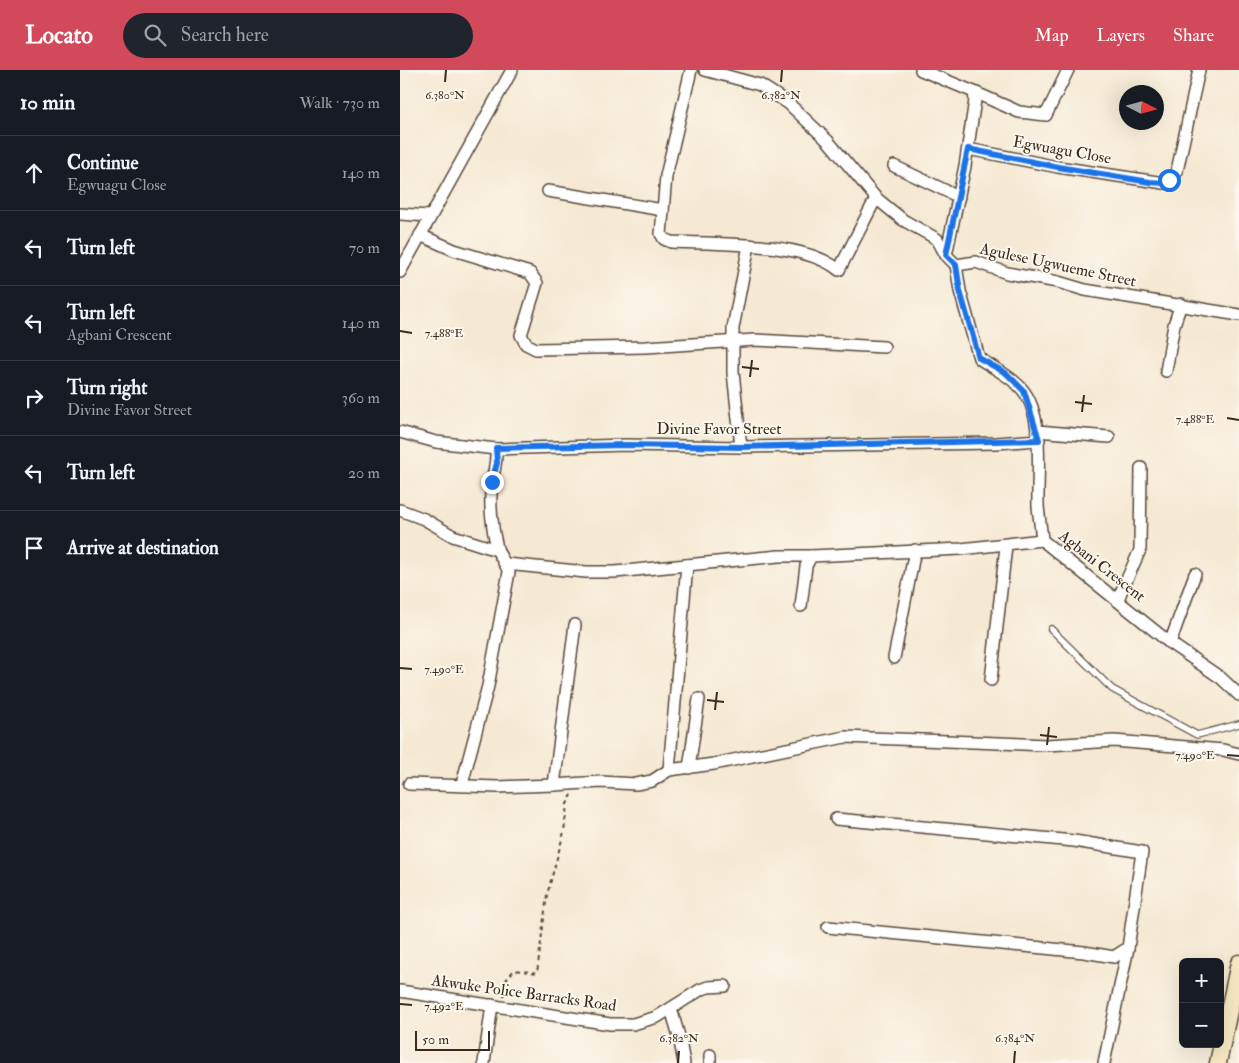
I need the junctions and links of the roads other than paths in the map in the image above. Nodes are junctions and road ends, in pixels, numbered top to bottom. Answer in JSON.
{"nodes":[{"id":1,"x":512,"y":70,"type":"edge"},
{"id":2,"x":691,"y":70,"type":"edge"},
{"id":3,"x":705,"y":70,"type":"edge"},
{"id":4,"x":921,"y":70,"type":"edge"},
{"id":5,"x":1068,"y":70,"type":"edge"},
{"id":6,"x":1200,"y":70,"type":"edge"},
{"id":7,"x":974,"y":92,"type":"junction"},
{"id":8,"x":968,"y":149,"type":"junction"},
{"id":9,"x":894,"y":166,"type":"dead end"},
{"id":10,"x":548,"y":191,"type":"dead end"},
{"id":11,"x":959,"y":197,"type":"junction"},
{"id":12,"x":876,"y":198,"type":"junction"},
{"id":13,"x":663,"y":210,"type":"junction"},
{"id":14,"x":400,"y":214,"type":"edge"},
{"id":15,"x":430,"y":216,"type":"junction"},
{"id":16,"x":420,"y":235,"type":"junction"},
{"id":17,"x":749,"y":245,"type":"junction"},
{"id":18,"x":946,"y":255,"type":"junction"},
{"id":19,"x":956,"y":265,"type":"junction"},
{"id":20,"x":400,"y":272,"type":"edge"},
{"id":21,"x":1181,"y":304,"type":"junction"},
{"id":22,"x":1239,"y":315,"type":"edge"},
{"id":23,"x":733,"y":340,"type":"junction"},
{"id":24,"x":884,"y":347,"type":"dead end"},
{"id":25,"x":1166,"y":371,"type":"dead end"},
{"id":26,"x":400,"y":432,"type":"edge"},
{"id":27,"x":1038,"y":436,"type":"junction"},
{"id":28,"x":1109,"y":437,"type":"dead end"},
{"id":29,"x":740,"y":447,"type":"junction"},
{"id":30,"x":496,"y":448,"type":"junction"},
{"id":31,"x":1141,"y":468,"type":"dead end"},
{"id":32,"x":400,"y":510,"type":"edge"},
{"id":33,"x":1042,"y":540,"type":"junction"},
{"id":34,"x":1006,"y":546,"type":"junction"},
{"id":35,"x":497,"y":550,"type":"junction"},
{"id":36,"x":916,"y":550,"type":"junction"},
{"id":37,"x":811,"y":556,"type":"junction"},
{"id":38,"x":506,"y":564,"type":"junction"},
{"id":39,"x":687,"y":565,"type":"junction"},
{"id":40,"x":1195,"y":574,"type":"dead end"},
{"id":41,"x":1118,"y":599,"type":"junction"},
{"id":42,"x":801,"y":606,"type":"dead end"},
{"id":43,"x":575,"y":625,"type":"dead end"},
{"id":44,"x":1051,"y":629,"type":"dead end"},
{"id":45,"x":1170,"y":643,"type":"junction"},
{"id":46,"x":894,"y":658,"type":"dead end"},
{"id":47,"x":991,"y":680,"type":"dead end"},
{"id":48,"x":1239,"y":695,"type":"edge"},
{"id":49,"x":699,"y":699,"type":"dead end"},
{"id":50,"x":1239,"y":724,"type":"edge"},
{"id":51,"x":1197,"y":735,"type":"junction"},
{"id":52,"x":1195,"y":748,"type":"junction"},
{"id":53,"x":1239,"y":754,"type":"edge"},
{"id":54,"x":689,"y":768,"type":"junction"},
{"id":55,"x":669,"y":770,"type":"junction"},
{"id":56,"x":409,"y":784,"type":"dead end"},
{"id":57,"x":462,"y":784,"type":"junction"},
{"id":58,"x":554,"y":785,"type":"junction"},
{"id":59,"x":836,"y":819,"type":"dead end"},
{"id":60,"x":828,"y":927,"type":"dead end"},
{"id":61,"x":1128,"y":948,"type":"junction"},
{"id":62,"x":1239,"y":963,"type":"edge"},
{"id":63,"x":725,"y":986,"type":"dead end"},
{"id":64,"x":400,"y":991,"type":"edge"},
{"id":65,"x":492,"y":1005,"type":"junction"},
{"id":66,"x":670,"y":1009,"type":"junction"},
{"id":67,"x":484,"y":1063,"type":"edge"},
{"id":68,"x":684,"y":1063,"type":"edge"},
{"id":69,"x":1104,"y":1063,"type":"edge"},
{"id":70,"x":1218,"y":1063,"type":"edge"}],
"edges":[{"from":1,"to":15,"type":"street"},
{"from":2,"to":13,"type":"street"},
{"from":3,"to":12,"type":"street","name":"Agulese Ugwueme Street"},
{"from":4,"to":7,"type":"street"},
{"from":5,"to":7,"type":"street"},
{"from":6,"to":8,"type":"street","name":"Egwuagu Close"},
{"from":7,"to":8,"type":"street"},
{"from":8,"to":11,"type":"street"},
{"from":9,"to":11,"type":"street"},
{"from":10,"to":13,"type":"street"},
{"from":11,"to":18,"type":"street"},
{"from":12,"to":17,"type":"street"},
{"from":12,"to":18,"type":"street","name":"Agulese Ugwueme Street"},
{"from":13,"to":17,"type":"street"},
{"from":14,"to":15,"type":"street"},
{"from":15,"to":16,"type":"street"},
{"from":16,"to":20,"type":"street"},
{"from":16,"to":23,"type":"street"},
{"from":17,"to":23,"type":"street"},
{"from":18,"to":19,"type":"street","name":"Agulese Ugwueme Street"},
{"from":19,"to":21,"type":"street","name":"Agulese Ugwueme Street"},
{"from":19,"to":27,"type":"street","name":"Agbani Crescent"},
{"from":21,"to":22,"type":"street","name":"Agulese Ugwueme Street"},
{"from":21,"to":25,"type":"street"},
{"from":23,"to":24,"type":"street"},
{"from":23,"to":29,"type":"street"},
{"from":26,"to":30,"type":"street","name":"Divine Favor Street"},
{"from":27,"to":28,"type":"street","name":"Divine Favor Street"},
{"from":27,"to":29,"type":"street","name":"Divine Favor Street"},
{"from":27,"to":33,"type":"street","name":"Agbani Crescent"},
{"from":29,"to":30,"type":"street","name":"Divine Favor Street"},
{"from":30,"to":35,"type":"street"},
{"from":31,"to":41,"type":"street"},
{"from":32,"to":35,"type":"street"},
{"from":33,"to":34,"type":"street"},
{"from":33,"to":41,"type":"street","name":"Agbani Crescent"},
{"from":34,"to":36,"type":"street"},
{"from":34,"to":47,"type":"street"},
{"from":35,"to":38,"type":"street"},
{"from":36,"to":37,"type":"street"},
{"from":36,"to":46,"type":"street"},
{"from":37,"to":39,"type":"street"},
{"from":37,"to":42,"type":"street"},
{"from":38,"to":39,"type":"street"},
{"from":38,"to":57,"type":"street"},
{"from":39,"to":55,"type":"street"},
{"from":40,"to":45,"type":"street"},
{"from":41,"to":45,"type":"street","name":"Agbani Crescent"},
{"from":43,"to":58,"type":"street"},
{"from":44,"to":51,"type":"lane"},
{"from":45,"to":48,"type":"street","name":"Agbani Crescent"},
{"from":49,"to":54,"type":"street"},
{"from":50,"to":51,"type":"lane"},
{"from":51,"to":52,"type":"lane"},
{"from":52,"to":53,"type":"street"},
{"from":52,"to":54,"type":"street"},
{"from":54,"to":55,"type":"street"},
{"from":55,"to":58,"type":"street"},
{"from":56,"to":57,"type":"street"},
{"from":57,"to":58,"type":"street"},
{"from":59,"to":61,"type":"street"},
{"from":60,"to":61,"type":"street"},
{"from":61,"to":69,"type":"street"},
{"from":62,"to":70,"type":"main road"},
{"from":63,"to":66,"type":"street","name":"Akwuke Police Barracks Road"},
{"from":64,"to":65,"type":"street","name":"Akwuke Police Barracks Road"},
{"from":65,"to":66,"type":"street","name":"Akwuke Police Barracks Road"},
{"from":65,"to":67,"type":"street"},
{"from":66,"to":68,"type":"street"}]}
